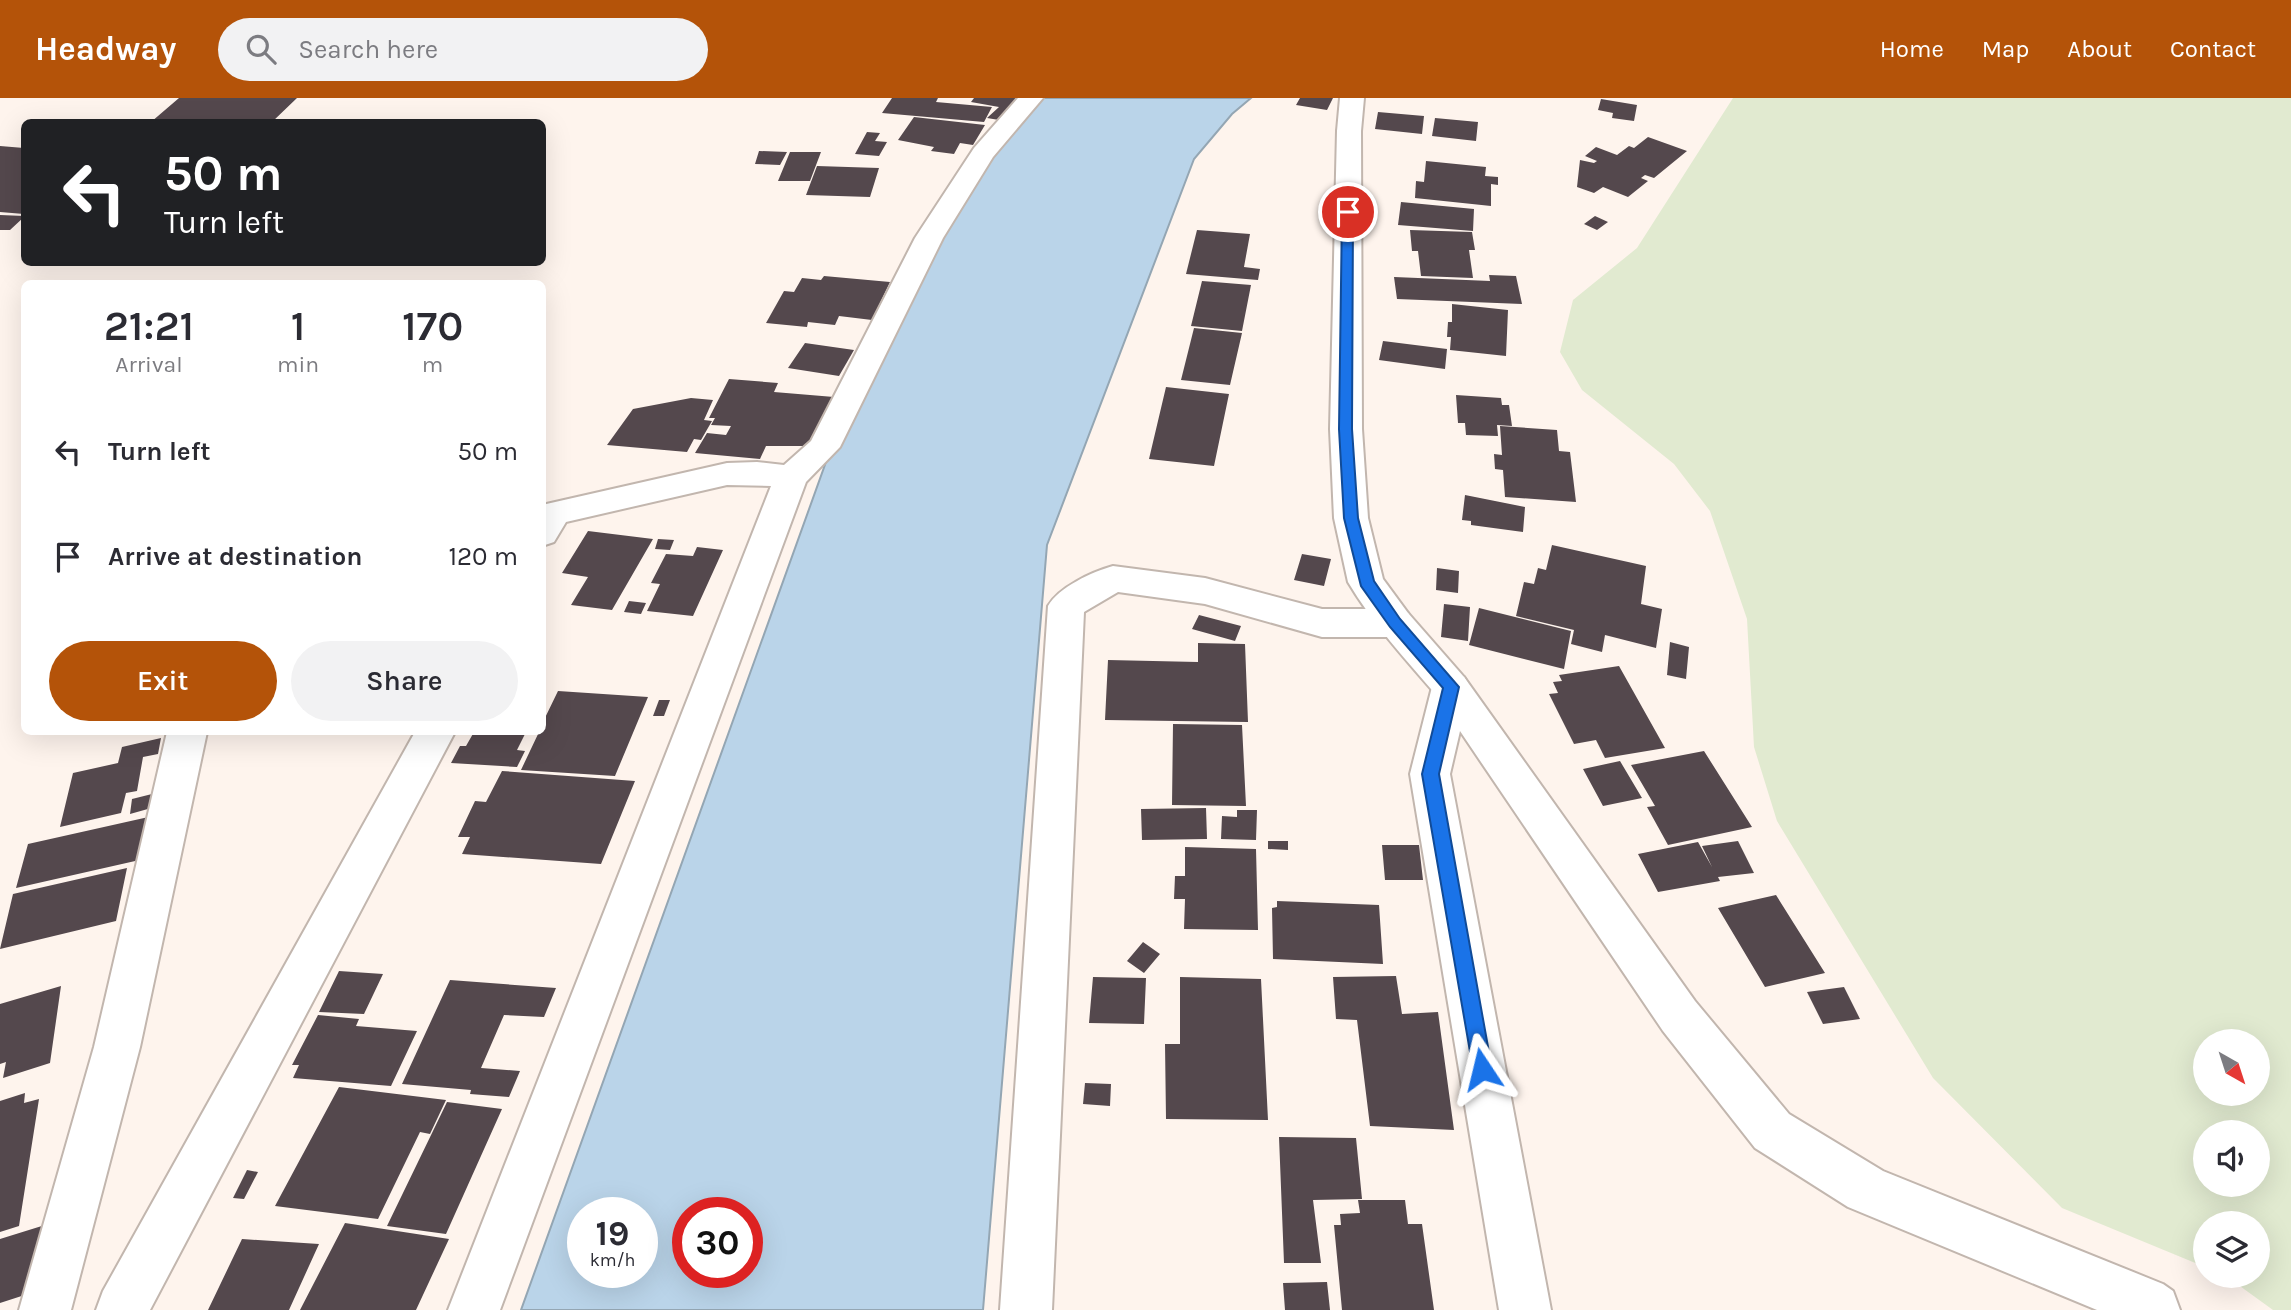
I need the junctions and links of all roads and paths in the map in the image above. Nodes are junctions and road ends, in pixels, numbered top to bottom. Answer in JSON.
{"nodes":[{"id":1,"x":1031,"y":98,"type":"edge"},
{"id":2,"x":1352,"y":98,"type":"edge"},
{"id":3,"x":791,"y":477,"type":"junction"},
{"id":4,"x":546,"y":517,"type":"edge"},
{"id":5,"x":1395,"y":623,"type":"junction"},
{"id":6,"x":1451,"y":687,"type":"junction"},
{"id":7,"x":186,"y":735,"type":"edge"},
{"id":8,"x":433,"y":735,"type":"edge"},
{"id":9,"x":45,"y":1310,"type":"edge"},
{"id":10,"x":122,"y":1310,"type":"edge"},
{"id":11,"x":474,"y":1310,"type":"edge"},
{"id":12,"x":1026,"y":1310,"type":"edge"},
{"id":13,"x":1525,"y":1310,"type":"edge"},
{"id":14,"x":2154,"y":1310,"type":"edge"}],
"edges":[{"from":1,"to":3,"type":"street"},
{"from":2,"to":5,"type":"street"},
{"from":3,"to":4,"type":"street"},
{"from":3,"to":11,"type":"street"},
{"from":5,"to":6,"type":"street"},
{"from":5,"to":12,"type":"street"},
{"from":6,"to":13,"type":"street"},
{"from":6,"to":14,"type":"street"},
{"from":7,"to":9,"type":"street"},
{"from":8,"to":10,"type":"street"}]}
